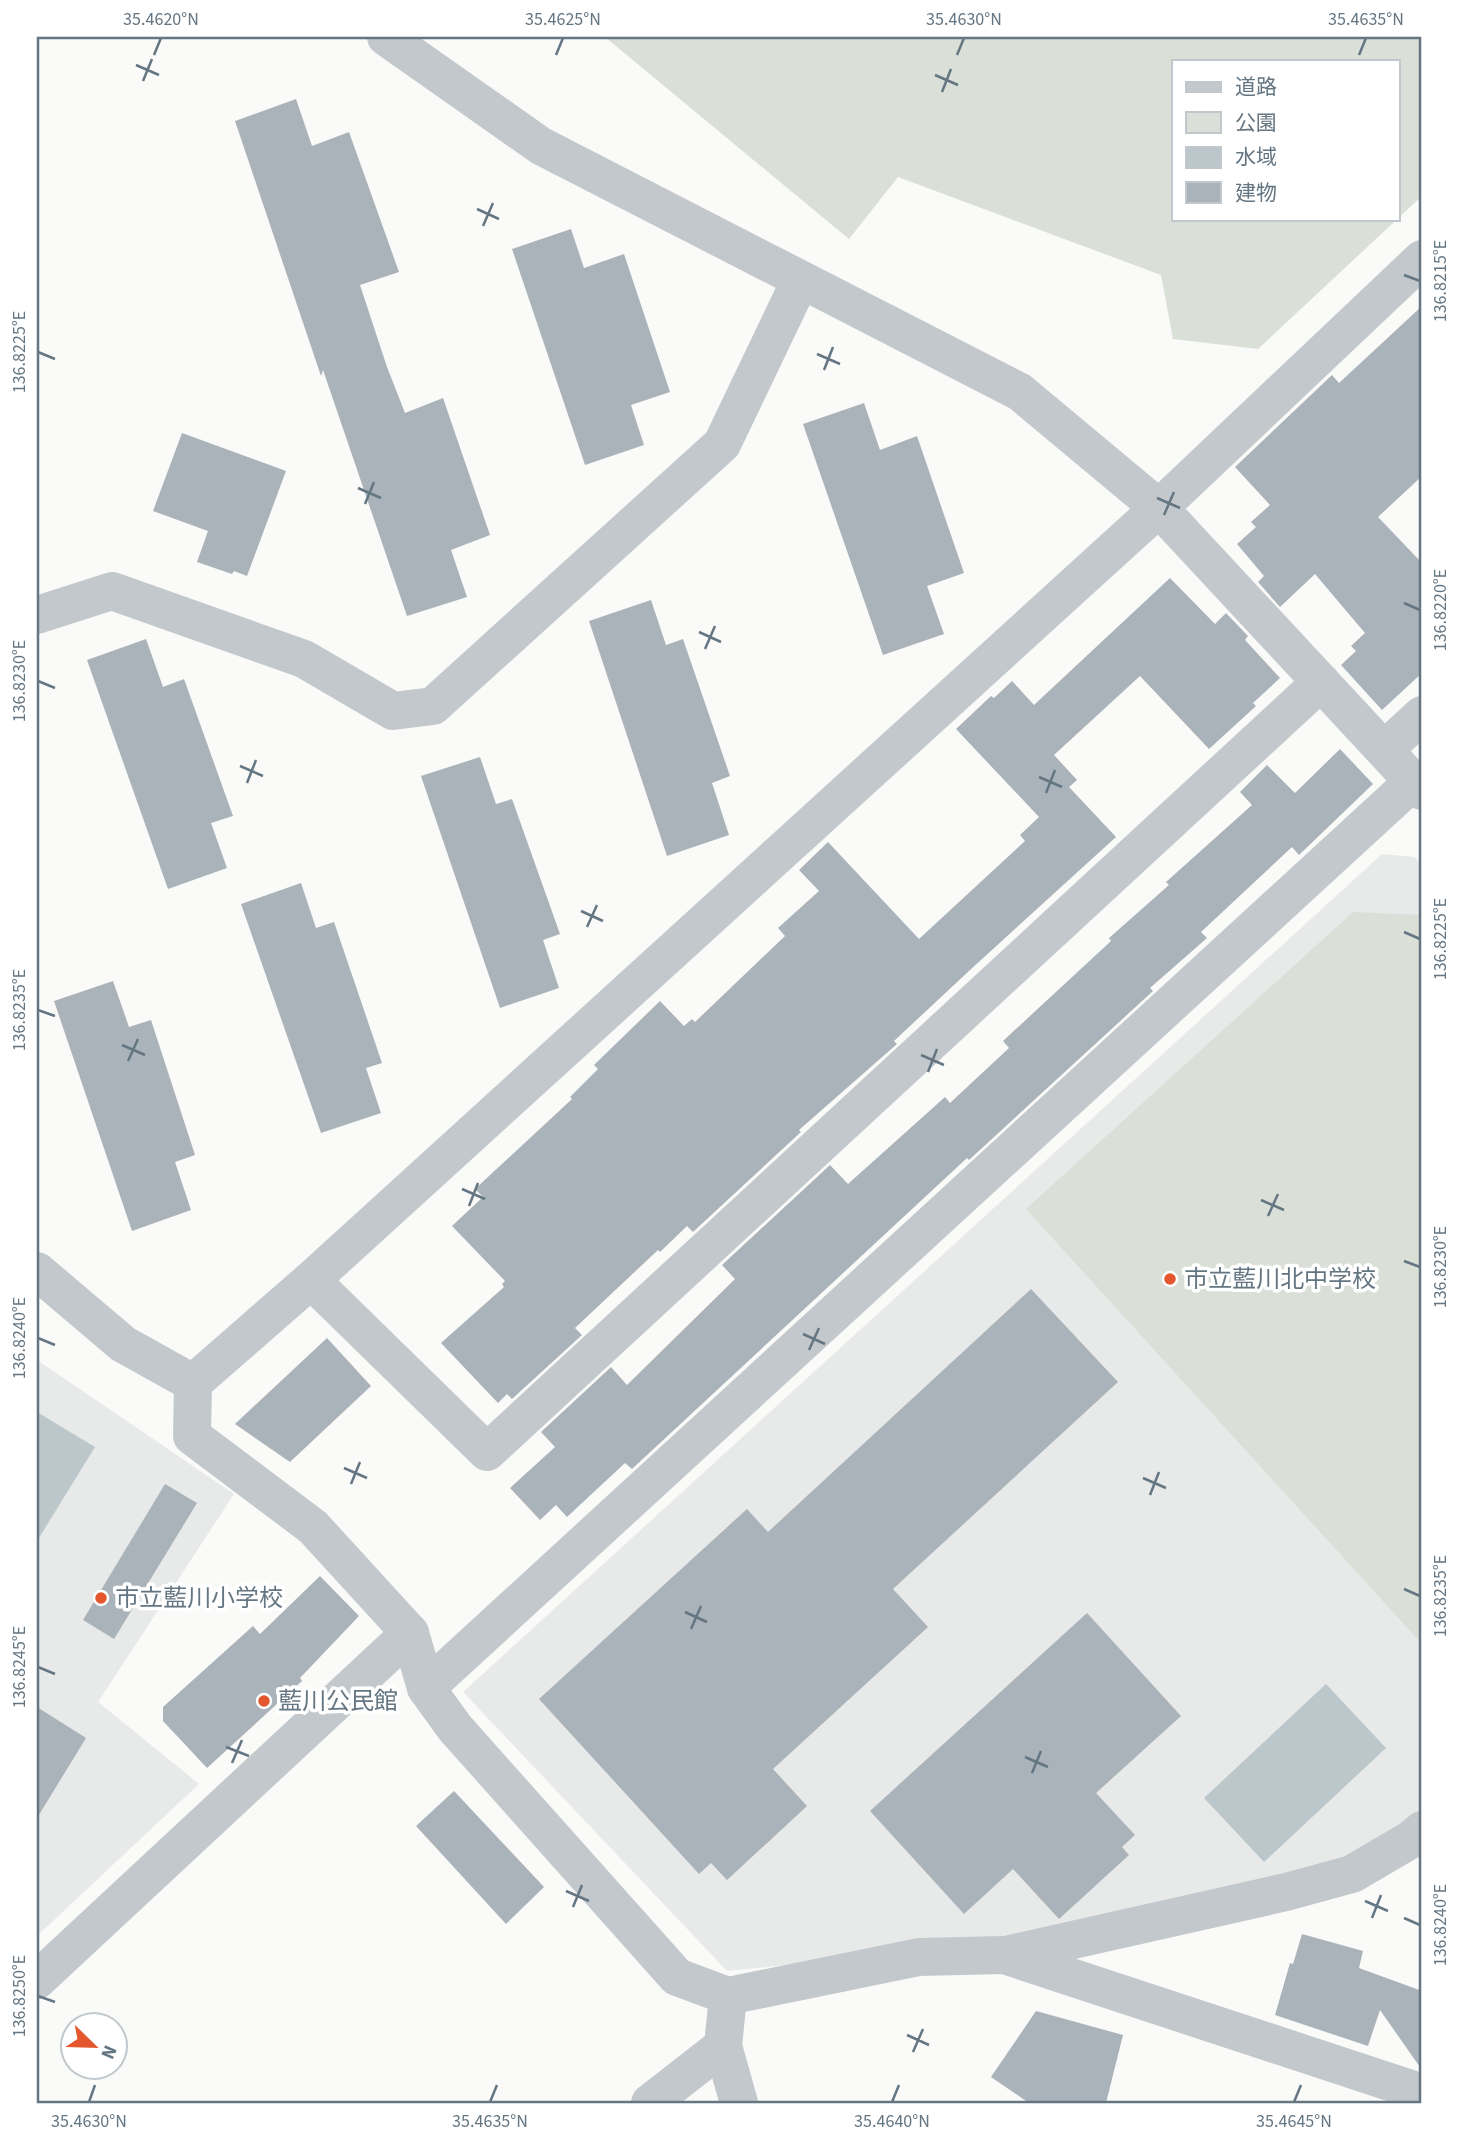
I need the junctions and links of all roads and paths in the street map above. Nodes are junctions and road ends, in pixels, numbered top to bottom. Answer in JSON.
{"nodes":[{"id":1,"x":386,"y":37,"type":"edge"},
{"id":2,"x":1422,"y":259,"type":"edge"},
{"id":3,"x":800,"y":281,"type":"junction"},
{"id":4,"x":1159,"y":508,"type":"junction"},
{"id":5,"x":37,"y":615,"type":"edge"},
{"id":6,"x":1321,"y":682,"type":"junction"},
{"id":7,"x":1422,"y":715,"type":"edge"},
{"id":8,"x":1384,"y":750,"type":"junction"},
{"id":9,"x":1418,"y":786,"type":"edge"},
{"id":10,"x":37,"y":1271,"type":"edge"},
{"id":11,"x":311,"y":1280,"type":"junction"},
{"id":12,"x":192,"y":1383,"type":"junction"},
{"id":13,"x":410,"y":1633,"type":"junction"},
{"id":14,"x":426,"y":1688,"type":"junction"},
{"id":15,"x":1422,"y":1830,"type":"edge"},
{"id":16,"x":1004,"y":1955,"type":"junction"},
{"id":17,"x":37,"y":1980,"type":"edge"},
{"id":18,"x":728,"y":1996,"type":"junction"},
{"id":19,"x":723,"y":2046,"type":"junction"},
{"id":20,"x":1422,"y":2094,"type":"edge"},
{"id":21,"x":650,"y":2103,"type":"edge"},
{"id":22,"x":740,"y":2103,"type":"edge"}],
"edges":[{"from":1,"to":3,"type":"street"},
{"from":2,"to":4,"type":"street"},
{"from":3,"to":4,"type":"street"},
{"from":3,"to":5,"type":"street"},
{"from":4,"to":6,"type":"street"},
{"from":4,"to":11,"type":"street"},
{"from":6,"to":8,"type":"street"},
{"from":6,"to":11,"type":"street"},
{"from":7,"to":8,"type":"street"},
{"from":8,"to":9,"type":"street"},
{"from":9,"to":14,"type":"street"},
{"from":10,"to":12,"type":"street"},
{"from":11,"to":12,"type":"street"},
{"from":12,"to":13,"type":"street"},
{"from":13,"to":14,"type":"street"},
{"from":13,"to":17,"type":"street"},
{"from":14,"to":18,"type":"street"},
{"from":15,"to":16,"type":"street"},
{"from":16,"to":18,"type":"street"},
{"from":16,"to":20,"type":"street"},
{"from":18,"to":19,"type":"street"},
{"from":19,"to":21,"type":"street"},
{"from":19,"to":22,"type":"street"}]}
